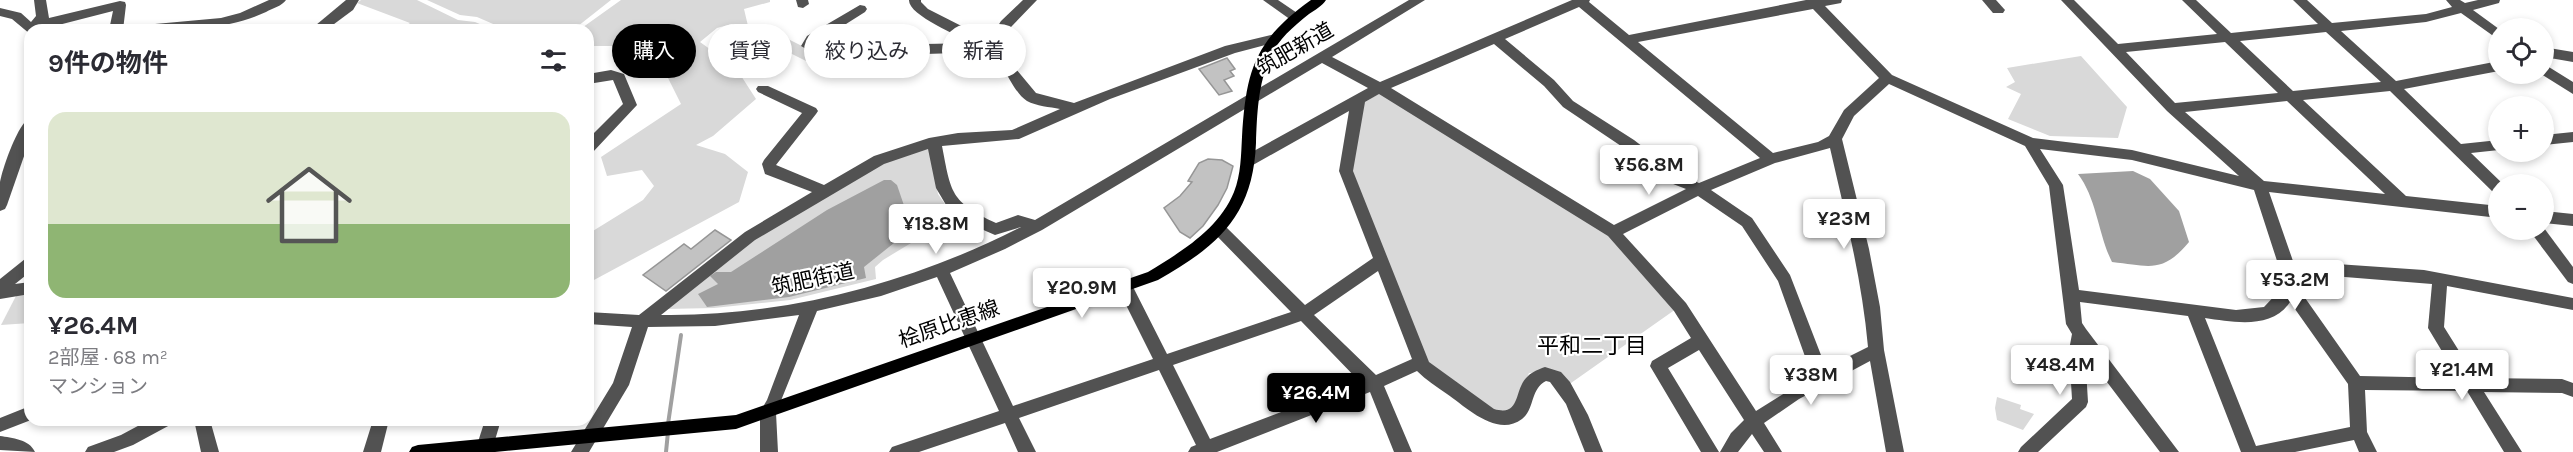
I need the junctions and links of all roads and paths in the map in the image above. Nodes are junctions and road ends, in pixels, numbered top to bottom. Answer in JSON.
{"nodes":[{"id":1,"x":40,"y":0,"type":"edge"},
{"id":2,"x":280,"y":0,"type":"edge"},
{"id":3,"x":353,"y":0,"type":"edge"},
{"id":4,"x":915,"y":0,"type":"edge"},
{"id":5,"x":1031,"y":0,"type":"edge"},
{"id":6,"x":1269,"y":0,"type":"edge"},
{"id":7,"x":1320,"y":0,"type":"edge"},
{"id":8,"x":1419,"y":0,"type":"edge"},
{"id":9,"x":1582,"y":0,"type":"edge"},
{"id":10,"x":1836,"y":0,"type":"edge"},
{"id":11,"x":2067,"y":0,"type":"edge"},
{"id":12,"x":2188,"y":0,"type":"edge"},
{"id":13,"x":2299,"y":0,"type":"edge"},
{"id":14,"x":2452,"y":0,"type":"edge"},
{"id":15,"x":2494,"y":0,"type":"edge"},
{"id":16,"x":1814,"y":2,"type":"edge"},
{"id":17,"x":860,"y":9,"type":"dead end"},
{"id":18,"x":2464,"y":9,"type":"junction"},
{"id":19,"x":0,"y":12,"type":"edge"},
{"id":20,"x":1296,"y":18,"type":"junction"},
{"id":21,"x":29,"y":24,"type":"edge"},
{"id":22,"x":37,"y":24,"type":"edge"},
{"id":23,"x":46,"y":24,"type":"edge"},
{"id":24,"x":117,"y":24,"type":"edge"},
{"id":25,"x":199,"y":24,"type":"edge"},
{"id":26,"x":325,"y":24,"type":"edge"},
{"id":27,"x":946,"y":24,"type":"edge"},
{"id":28,"x":1006,"y":24,"type":"edge"},
{"id":29,"x":2330,"y":28,"type":"junction"},
{"id":30,"x":2488,"y":28,"type":"edge"},
{"id":31,"x":1275,"y":38,"type":"junction"},
{"id":32,"x":1495,"y":38,"type":"junction"},
{"id":33,"x":2228,"y":38,"type":"junction"},
{"id":34,"x":1629,"y":39,"type":"junction"},
{"id":35,"x":942,"y":48,"type":"edge"},
{"id":36,"x":2115,"y":49,"type":"junction"},
{"id":37,"x":2554,"y":54,"type":"edge"},
{"id":38,"x":2573,"y":57,"type":"edge"},
{"id":39,"x":1323,"y":58,"type":"junction"},
{"id":40,"x":2488,"y":68,"type":"edge"},
{"id":41,"x":2554,"y":76,"type":"edge"},
{"id":42,"x":594,"y":78,"type":"edge"},
{"id":43,"x":1016,"y":78,"type":"edge"},
{"id":44,"x":1887,"y":78,"type":"junction"},
{"id":45,"x":2393,"y":86,"type":"junction"},
{"id":46,"x":1379,"y":88,"type":"junction"},
{"id":47,"x":763,"y":89,"type":"dead end"},
{"id":48,"x":2573,"y":89,"type":"edge"},
{"id":49,"x":2290,"y":96,"type":"junction"},
{"id":50,"x":1252,"y":97,"type":"junction"},
{"id":51,"x":1358,"y":99,"type":"junction"},
{"id":52,"x":1075,"y":108,"type":"junction"},
{"id":53,"x":2172,"y":108,"type":"junction"},
{"id":54,"x":24,"y":137,"type":"edge"},
{"id":55,"x":2573,"y":137,"type":"edge"},
{"id":56,"x":1835,"y":139,"type":"junction"},
{"id":57,"x":2554,"y":139,"type":"edge"},
{"id":58,"x":594,"y":142,"type":"edge"},
{"id":59,"x":934,"y":142,"type":"junction"},
{"id":60,"x":2031,"y":142,"type":"junction"},
{"id":61,"x":2488,"y":146,"type":"edge"},
{"id":62,"x":2458,"y":149,"type":"junction"},
{"id":63,"x":1770,"y":159,"type":"junction"},
{"id":64,"x":1248,"y":161,"type":"junction"},
{"id":65,"x":2488,"y":178,"type":"edge"},
{"id":66,"x":2260,"y":186,"type":"junction"},
{"id":67,"x":1699,"y":189,"type":"junction"},
{"id":68,"x":824,"y":191,"type":"junction"},
{"id":69,"x":2402,"y":201,"type":"junction"},
{"id":70,"x":0,"y":205,"type":"edge"},
{"id":71,"x":2488,"y":211,"type":"edge"},
{"id":72,"x":2554,"y":218,"type":"edge"},
{"id":73,"x":2573,"y":220,"type":"edge"},
{"id":74,"x":1036,"y":226,"type":"junction"},
{"id":75,"x":1219,"y":230,"type":"junction"},
{"id":76,"x":1613,"y":232,"type":"junction"},
{"id":77,"x":2544,"y":240,"type":"edge"},
{"id":78,"x":1382,"y":260,"type":"junction"},
{"id":79,"x":2287,"y":267,"type":"junction"},
{"id":80,"x":24,"y":268,"type":"edge"},
{"id":81,"x":942,"y":270,"type":"junction"},
{"id":82,"x":2573,"y":278,"type":"edge"},
{"id":83,"x":2440,"y":279,"type":"junction"},
{"id":84,"x":1125,"y":286,"type":"junction"},
{"id":85,"x":0,"y":288,"type":"edge"},
{"id":86,"x":24,"y":289,"type":"edge"},
{"id":87,"x":2288,"y":291,"type":"junction"},
{"id":88,"x":0,"y":293,"type":"edge"},
{"id":89,"x":2072,"y":295,"type":"junction"},
{"id":90,"x":2573,"y":304,"type":"edge"},
{"id":91,"x":811,"y":305,"type":"junction"},
{"id":92,"x":2194,"y":311,"type":"junction"},
{"id":93,"x":1304,"y":314,"type":"junction"},
{"id":94,"x":594,"y":318,"type":"edge"},
{"id":95,"x":642,"y":321,"type":"junction"},
{"id":96,"x":2080,"y":333,"type":"junction"},
{"id":97,"x":975,"y":339,"type":"junction"},
{"id":98,"x":1702,"y":340,"type":"junction"},
{"id":99,"x":1876,"y":350,"type":"junction"},
{"id":100,"x":1421,"y":362,"type":"junction"},
{"id":101,"x":1163,"y":363,"type":"junction"},
{"id":102,"x":1822,"y":380,"type":"junction"},
{"id":103,"x":1375,"y":383,"type":"junction"},
{"id":104,"x":2356,"y":383,"type":"junction"},
{"id":105,"x":2472,"y":384,"type":"junction"},
{"id":106,"x":2573,"y":390,"type":"edge"},
{"id":107,"x":768,"y":412,"type":"junction"},
{"id":108,"x":1009,"y":414,"type":"junction"},
{"id":109,"x":24,"y":415,"type":"edge"},
{"id":110,"x":1754,"y":420,"type":"junction"},
{"id":111,"x":0,"y":425,"type":"edge"},
{"id":112,"x":153,"y":426,"type":"edge"},
{"id":113,"x":204,"y":426,"type":"edge"},
{"id":114,"x":379,"y":426,"type":"edge"},
{"id":115,"x":491,"y":426,"type":"edge"},
{"id":116,"x":591,"y":435,"type":"junction"},
{"id":117,"x":0,"y":443,"type":"edge"},
{"id":118,"x":486,"y":445,"type":"junction"},
{"id":119,"x":2366,"y":446,"type":"edge"},
{"id":120,"x":1203,"y":451,"type":"edge"},
{"id":121,"x":26,"y":452,"type":"edge"},
{"id":122,"x":94,"y":452,"type":"edge"},
{"id":123,"x":210,"y":452,"type":"edge"},
{"id":124,"x":372,"y":452,"type":"edge"},
{"id":125,"x":418,"y":452,"type":"edge"},
{"id":126,"x":580,"y":452,"type":"edge"},
{"id":127,"x":769,"y":452,"type":"edge"},
{"id":128,"x":898,"y":452,"type":"edge"},
{"id":129,"x":1027,"y":452,"type":"edge"},
{"id":130,"x":1403,"y":452,"type":"edge"},
{"id":131,"x":1594,"y":452,"type":"edge"},
{"id":132,"x":1710,"y":452,"type":"edge"},
{"id":133,"x":1729,"y":452,"type":"edge"},
{"id":134,"x":1773,"y":452,"type":"edge"},
{"id":135,"x":1895,"y":452,"type":"edge"},
{"id":136,"x":2027,"y":452,"type":"edge"},
{"id":137,"x":2170,"y":452,"type":"edge"},
{"id":138,"x":2250,"y":452,"type":"edge"},
{"id":139,"x":2259,"y":452,"type":"edge"},
{"id":140,"x":2513,"y":452,"type":"edge"}],
"edges":[{"from":1,"to":22,"type":"street"},
{"from":2,"to":25,"type":"street"},
{"from":3,"to":26,"type":"street"},
{"from":4,"to":27,"type":"street"},
{"from":5,"to":28,"type":"street"},
{"from":6,"to":20,"type":"street"},
{"from":7,"to":20,"type":"main road","name":"桧原比恵線"},
{"from":8,"to":39,"type":"street","name":"筑肥新道"},
{"from":9,"to":32,"type":"street"},
{"from":9,"to":34,"type":"street"},
{"from":10,"to":16,"type":"street"},
{"from":11,"to":36,"type":"street"},
{"from":12,"to":33,"type":"street"},
{"from":13,"to":29,"type":"street"},
{"from":14,"to":18,"type":"street"},
{"from":15,"to":18,"type":"street"},
{"from":16,"to":34,"type":"street"},
{"from":16,"to":44,"type":"street"},
{"from":17,"to":35,"type":"street"},
{"from":18,"to":29,"type":"street"},
{"from":18,"to":30,"type":"street"},
{"from":19,"to":21,"type":"street"},
{"from":20,"to":31,"type":"main road","name":"桧原比恵線"},
{"from":23,"to":24,"type":"street"},
{"from":29,"to":33,"type":"street"},
{"from":29,"to":45,"type":"street"},
{"from":31,"to":50,"type":"main road","name":"桧原比恵線"},
{"from":31,"to":52,"type":"street"},
{"from":32,"to":46,"type":"street"},
{"from":32,"to":67,"type":"street"},
{"from":33,"to":36,"type":"street"},
{"from":33,"to":49,"type":"street"},
{"from":34,"to":63,"type":"street"},
{"from":36,"to":53,"type":"street"},
{"from":37,"to":38,"type":"street"},
{"from":39,"to":46,"type":"street"},
{"from":39,"to":50,"type":"street","name":"筑肥新道"},
{"from":40,"to":45,"type":"street"},
{"from":41,"to":48,"type":"street"},
{"from":42,"to":58,"type":"street"},
{"from":43,"to":52,"type":"street"},
{"from":44,"to":56,"type":"street"},
{"from":44,"to":60,"type":"street"},
{"from":45,"to":49,"type":"street"},
{"from":45,"to":62,"type":"street"},
{"from":46,"to":51,"type":"street"},
{"from":46,"to":76,"type":"street"},
{"from":47,"to":68,"type":"street"},
{"from":49,"to":53,"type":"street"},
{"from":49,"to":69,"type":"street"},
{"from":50,"to":64,"type":"main road","name":"桧原比恵線"},
{"from":50,"to":74,"type":"street","name":"筑肥街道"},
{"from":51,"to":64,"type":"street"},
{"from":51,"to":78,"type":"street"},
{"from":52,"to":59,"type":"street"},
{"from":53,"to":66,"type":"street"},
{"from":54,"to":70,"type":"street"},
{"from":55,"to":57,"type":"street"},
{"from":56,"to":63,"type":"street"},
{"from":56,"to":99,"type":"street"},
{"from":59,"to":68,"type":"street"},
{"from":59,"to":74,"type":"street"},
{"from":60,"to":66,"type":"street"},
{"from":60,"to":89,"type":"street"},
{"from":61,"to":62,"type":"street"},
{"from":62,"to":65,"type":"street"},
{"from":63,"to":67,"type":"street"},
{"from":64,"to":75,"type":"main road","name":"桧原比恵線"},
{"from":66,"to":69,"type":"street"},
{"from":66,"to":79,"type":"street"},
{"from":67,"to":76,"type":"street"},
{"from":67,"to":102,"type":"street"},
{"from":68,"to":95,"type":"street"},
{"from":69,"to":71,"type":"street"},
{"from":72,"to":73,"type":"street"},
{"from":74,"to":81,"type":"street","name":"筑肥街道"},
{"from":75,"to":84,"type":"main road","name":"桧原比恵線"},
{"from":75,"to":93,"type":"street"},
{"from":76,"to":98,"type":"street"},
{"from":77,"to":82,"type":"street"},
{"from":78,"to":93,"type":"street"},
{"from":78,"to":100,"type":"street"},
{"from":79,"to":83,"type":"street"},
{"from":79,"to":87,"type":"street"},
{"from":80,"to":85,"type":"street"},
{"from":81,"to":91,"type":"street","name":"筑肥街道"},
{"from":81,"to":97,"type":"street"},
{"from":83,"to":90,"type":"street"},
{"from":83,"to":105,"type":"street"},
{"from":84,"to":97,"type":"main road","name":"桧原比恵線"},
{"from":84,"to":101,"type":"street"},
{"from":86,"to":88,"type":"street"},
{"from":87,"to":92,"type":"street"},
{"from":87,"to":104,"type":"street"},
{"from":89,"to":92,"type":"street"},
{"from":89,"to":96,"type":"street"},
{"from":91,"to":95,"type":"street","name":"筑肥街道"},
{"from":91,"to":107,"type":"street","number":"筑肥街道"},
{"from":92,"to":138,"type":"street"},
{"from":93,"to":101,"type":"street"},
{"from":93,"to":103,"type":"street"},
{"from":94,"to":95,"type":"street","name":"筑肥街道"},
{"from":95,"to":116,"type":"street"},
{"from":96,"to":136,"type":"street"},
{"from":96,"to":137,"type":"street"},
{"from":97,"to":107,"type":"main road","name":"桧原比恵線"},
{"from":97,"to":108,"type":"street"},
{"from":98,"to":110,"type":"street"},
{"from":98,"to":132,"type":"street"},
{"from":99,"to":102,"type":"street"},
{"from":99,"to":135,"type":"street"},
{"from":100,"to":103,"type":"street"},
{"from":100,"to":131,"type":"street"},
{"from":101,"to":108,"type":"street"},
{"from":101,"to":120,"type":"street"},
{"from":102,"to":110,"type":"street"},
{"from":103,"to":120,"type":"street"},
{"from":103,"to":130,"type":"street"},
{"from":104,"to":105,"type":"street"},
{"from":104,"to":119,"type":"street"},
{"from":105,"to":106,"type":"street"},
{"from":105,"to":140,"type":"street"},
{"from":107,"to":116,"type":"main road","name":"桧原比恵線"},
{"from":107,"to":127,"type":"street","number":"筑肥街道"},
{"from":108,"to":128,"type":"street"},
{"from":108,"to":129,"type":"street"},
{"from":109,"to":111,"type":"street"},
{"from":110,"to":133,"type":"street"},
{"from":110,"to":134,"type":"street"},
{"from":112,"to":122,"type":"street"},
{"from":113,"to":123,"type":"street"},
{"from":114,"to":124,"type":"street"},
{"from":115,"to":118,"type":"street"},
{"from":116,"to":118,"type":"main road","name":"桧原比恵線"},
{"from":116,"to":126,"type":"street"},
{"from":117,"to":121,"type":"street"},
{"from":118,"to":125,"type":"main road","name":"桧原比恵線"},
{"from":119,"to":139,"type":"street"}]}
